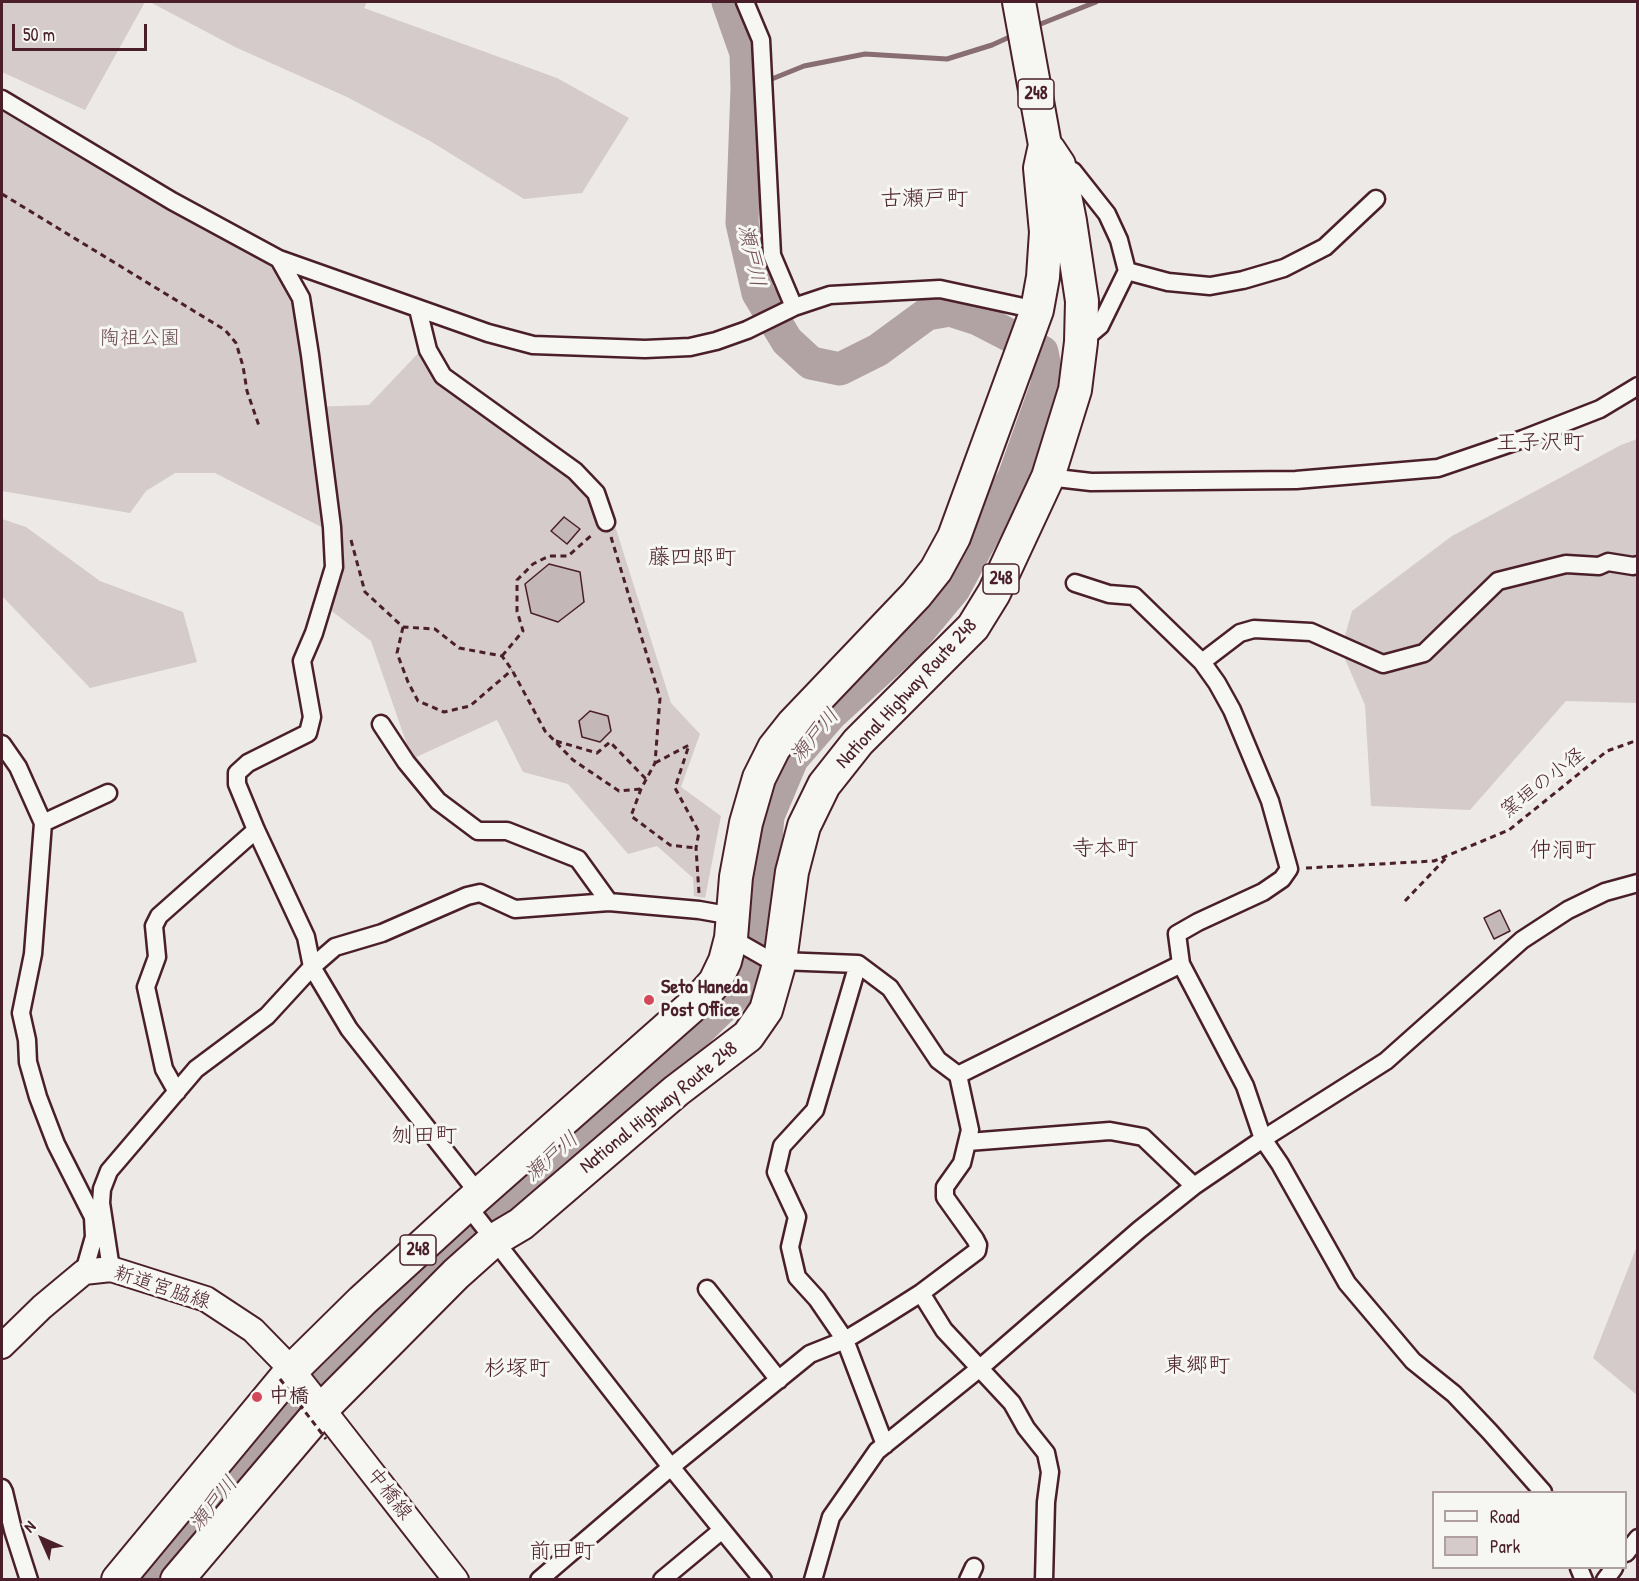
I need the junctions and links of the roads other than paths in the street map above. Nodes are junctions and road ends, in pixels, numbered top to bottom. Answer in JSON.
{"nodes":[{"id":1,"x":745,"y":2,"type":"edge"},
{"id":2,"x":1022,"y":13,"type":"edge"},
{"id":3,"x":2,"y":99,"type":"edge"},
{"id":4,"x":1052,"y":155,"type":"junction"},
{"id":5,"x":1376,"y":199,"type":"dead end"},
{"id":6,"x":279,"y":259,"type":"junction"},
{"id":7,"x":1127,"y":272,"type":"junction"},
{"id":8,"x":418,"y":309,"type":"junction"},
{"id":9,"x":791,"y":309,"type":"junction"},
{"id":10,"x":1035,"y":317,"type":"junction"},
{"id":11,"x":1081,"y":342,"type":"junction"},
{"id":12,"x":1638,"y":386,"type":"edge"},
{"id":13,"x":1047,"y":477,"type":"junction"},
{"id":14,"x":606,"y":522,"type":"road end"},
{"id":15,"x":1638,"y":565,"type":"edge"},
{"id":16,"x":1075,"y":583,"type":"dead end"},
{"id":17,"x":1202,"y":663,"type":"junction"},
{"id":18,"x":381,"y":724,"type":"dead end"},
{"id":19,"x":2,"y":744,"type":"edge"},
{"id":20,"x":108,"y":793,"type":"dead end"},
{"id":21,"x":43,"y":823,"type":"junction"},
{"id":22,"x":256,"y":831,"type":"junction"},
{"id":23,"x":1638,"y":883,"type":"edge"},
{"id":24,"x":609,"y":902,"type":"junction"},
{"id":25,"x":733,"y":932,"type":"junction"},
{"id":26,"x":773,"y":959,"type":"junction"},
{"id":27,"x":858,"y":964,"type":"junction"},
{"id":28,"x":1180,"y":964,"type":"junction"},
{"id":29,"x":312,"y":967,"type":"junction"},
{"id":30,"x":958,"y":1075,"type":"junction"},
{"id":31,"x":177,"y":1092,"type":"junction"},
{"id":32,"x":1263,"y":1139,"type":"junction"},
{"id":33,"x":968,"y":1142,"type":"junction"},
{"id":34,"x":1194,"y":1186,"type":"junction"},
{"id":35,"x":473,"y":1203,"type":"junction"},
{"id":36,"x":491,"y":1236,"type":"junction"},
{"id":37,"x":111,"y":1269,"type":"junction"},
{"id":38,"x":84,"y":1272,"type":"junction"},
{"id":39,"x":707,"y":1289,"type":"dead end"},
{"id":40,"x":921,"y":1293,"type":"junction"},
{"id":41,"x":845,"y":1340,"type":"junction"},
{"id":42,"x":2,"y":1346,"type":"edge"},
{"id":43,"x":980,"y":1368,"type":"junction"},
{"id":44,"x":290,"y":1375,"type":"junction"},
{"id":45,"x":779,"y":1380,"type":"junction"},
{"id":46,"x":320,"y":1404,"type":"junction"},
{"id":47,"x":885,"y":1444,"type":"junction"},
{"id":48,"x":671,"y":1467,"type":"junction"},
{"id":49,"x":2,"y":1488,"type":"edge"},
{"id":50,"x":1542,"y":1491,"type":"edge"},
{"id":51,"x":722,"y":1530,"type":"junction"},
{"id":52,"x":1638,"y":1538,"type":"edge"},
{"id":53,"x":1627,"y":1552,"type":"edge"},
{"id":54,"x":30,"y":1580,"type":"edge"},
{"id":55,"x":118,"y":1580,"type":"edge"},
{"id":56,"x":177,"y":1580,"type":"edge"},
{"id":57,"x":456,"y":1580,"type":"edge"},
{"id":58,"x":539,"y":1580,"type":"edge"},
{"id":59,"x":662,"y":1580,"type":"edge"},
{"id":60,"x":763,"y":1580,"type":"edge"},
{"id":61,"x":813,"y":1580,"type":"edge"},
{"id":62,"x":1044,"y":1580,"type":"edge"}],
"edges":[{"from":1,"to":9,"type":"street"},
{"from":2,"to":4,"type":"highway","name":"National Highway Route 248","number":"248"},
{"from":3,"to":6,"type":"street"},
{"from":4,"to":7,"type":"street"},
{"from":4,"to":10,"type":"highway","name":"National Highway Route 248","number":"248"},
{"from":4,"to":11,"type":"highway","name":"National Highway Route 248","number":"248"},
{"from":5,"to":7,"type":"street"},
{"from":6,"to":8,"type":"street"},
{"from":6,"to":22,"type":"street"},
{"from":7,"to":11,"type":"street"},
{"from":8,"to":9,"type":"street"},
{"from":8,"to":14,"type":"street"},
{"from":9,"to":10,"type":"street"},
{"from":10,"to":25,"type":"highway","name":"National Highway Route 248","number":"248"},
{"from":11,"to":13,"type":"highway","name":"National Highway Route 248","number":"248"},
{"from":12,"to":13,"type":"street"},
{"from":13,"to":26,"type":"highway","name":"National Highway Route 248","number":"248"},
{"from":15,"to":17,"type":"street"},
{"from":16,"to":17,"type":"street"},
{"from":17,"to":28,"type":"street"},
{"from":18,"to":24,"type":"street"},
{"from":19,"to":21,"type":"street"},
{"from":20,"to":21,"type":"street"},
{"from":21,"to":38,"type":"street"},
{"from":22,"to":29,"type":"street"},
{"from":22,"to":31,"type":"street"},
{"from":23,"to":32,"type":"street"},
{"from":24,"to":25,"type":"street"},
{"from":24,"to":29,"type":"street"},
{"from":25,"to":26,"type":"street"},
{"from":25,"to":35,"type":"highway","name":"National Highway Route 248","number":"248"},
{"from":26,"to":27,"type":"street"},
{"from":26,"to":36,"type":"highway","name":"National Highway Route 248","number":"248"},
{"from":27,"to":30,"type":"street"},
{"from":27,"to":41,"type":"street"},
{"from":28,"to":30,"type":"street"},
{"from":28,"to":32,"type":"street"},
{"from":29,"to":31,"type":"street"},
{"from":29,"to":35,"type":"street"},
{"from":30,"to":33,"type":"street"},
{"from":31,"to":37,"type":"street"},
{"from":32,"to":34,"type":"street"},
{"from":32,"to":50,"type":"street"},
{"from":33,"to":34,"type":"street"},
{"from":33,"to":40,"type":"street"},
{"from":34,"to":43,"type":"street"},
{"from":35,"to":36,"type":"street"},
{"from":35,"to":44,"type":"highway","name":"National Highway Route 248","number":"248"},
{"from":36,"to":46,"type":"highway","name":"National Highway Route 248","number":"248"},
{"from":36,"to":48,"type":"street"},
{"from":37,"to":38,"type":"street","name":"新道宮脇線"},
{"from":37,"to":44,"type":"street","name":"新道宮脇線"},
{"from":38,"to":42,"type":"street"},
{"from":39,"to":45,"type":"street"},
{"from":40,"to":41,"type":"street"},
{"from":40,"to":43,"type":"street"},
{"from":41,"to":45,"type":"street"},
{"from":41,"to":47,"type":"street"},
{"from":43,"to":47,"type":"street"},
{"from":43,"to":62,"type":"street"},
{"from":44,"to":46,"type":"street","name":"新道宮脇線"},
{"from":44,"to":55,"type":"highway","name":"National Highway Route 248","number":"248"},
{"from":45,"to":48,"type":"street"},
{"from":46,"to":56,"type":"highway","name":"National Highway Route 248","number":"248"},
{"from":46,"to":57,"type":"street","name":"中橋線"},
{"from":47,"to":61,"type":"street"},
{"from":48,"to":51,"type":"street"},
{"from":48,"to":58,"type":"street"},
{"from":49,"to":54,"type":"street"},
{"from":51,"to":59,"type":"street"},
{"from":51,"to":60,"type":"street"},
{"from":52,"to":53,"type":"street"}]}
